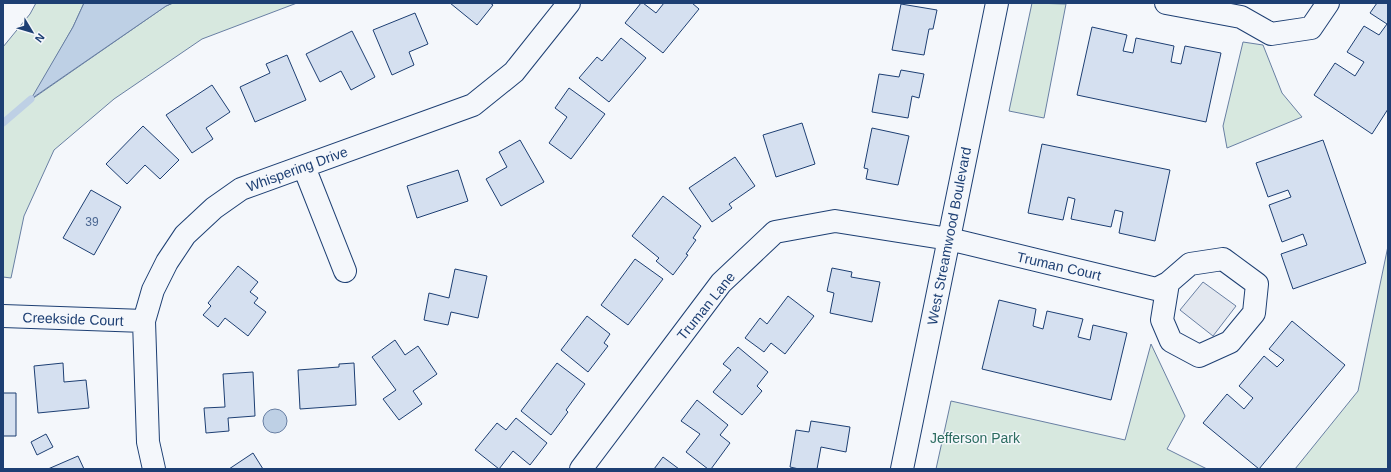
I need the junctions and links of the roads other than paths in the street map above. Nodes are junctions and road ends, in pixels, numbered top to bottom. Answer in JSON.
{"nodes":[{"id":1,"x":569,"y":3,"type":"edge"},
{"id":2,"x":997,"y":3,"type":"edge"},
{"id":3,"x":1166,"y":3,"type":"edge"},
{"id":4,"x":1328,"y":3,"type":"edge"},
{"id":5,"x":1243,"y":10,"type":"edge"},
{"id":6,"x":304,"y":167,"type":"junction"},
{"id":7,"x":949,"y":239,"type":"junction"},
{"id":8,"x":345,"y":271,"type":"dead end"},
{"id":9,"x":1168,"y":283,"type":"junction"},
{"id":10,"x":3,"y":316,"type":"edge"},
{"id":11,"x":144,"y":322,"type":"junction"},
{"id":12,"x":154,"y":469,"type":"edge"},
{"id":13,"x":581,"y":469,"type":"edge"},
{"id":14,"x":902,"y":469,"type":"edge"}],
"edges":[{"from":1,"to":6,"type":"street","name":"Whispering Drive"},
{"from":2,"to":7,"type":"street","name":"West Streamwood Boulevard"},
{"from":3,"to":5,"type":"street"},
{"from":4,"to":5,"type":"street"},
{"from":6,"to":8,"type":"street"},
{"from":6,"to":11,"type":"street","name":"Whispering Drive"},
{"from":7,"to":9,"type":"street","name":"Truman Court"},
{"from":7,"to":13,"type":"street","name":"Truman Lane"},
{"from":7,"to":14,"type":"street","name":"West Streamwood Boulevard"},
{"from":9,"to":9,"type":"street","name":"Truman Court"},
{"from":10,"to":11,"type":"street","name":"Creekside Court"},
{"from":11,"to":12,"type":"street","name":"Whispering Drive"}]}
